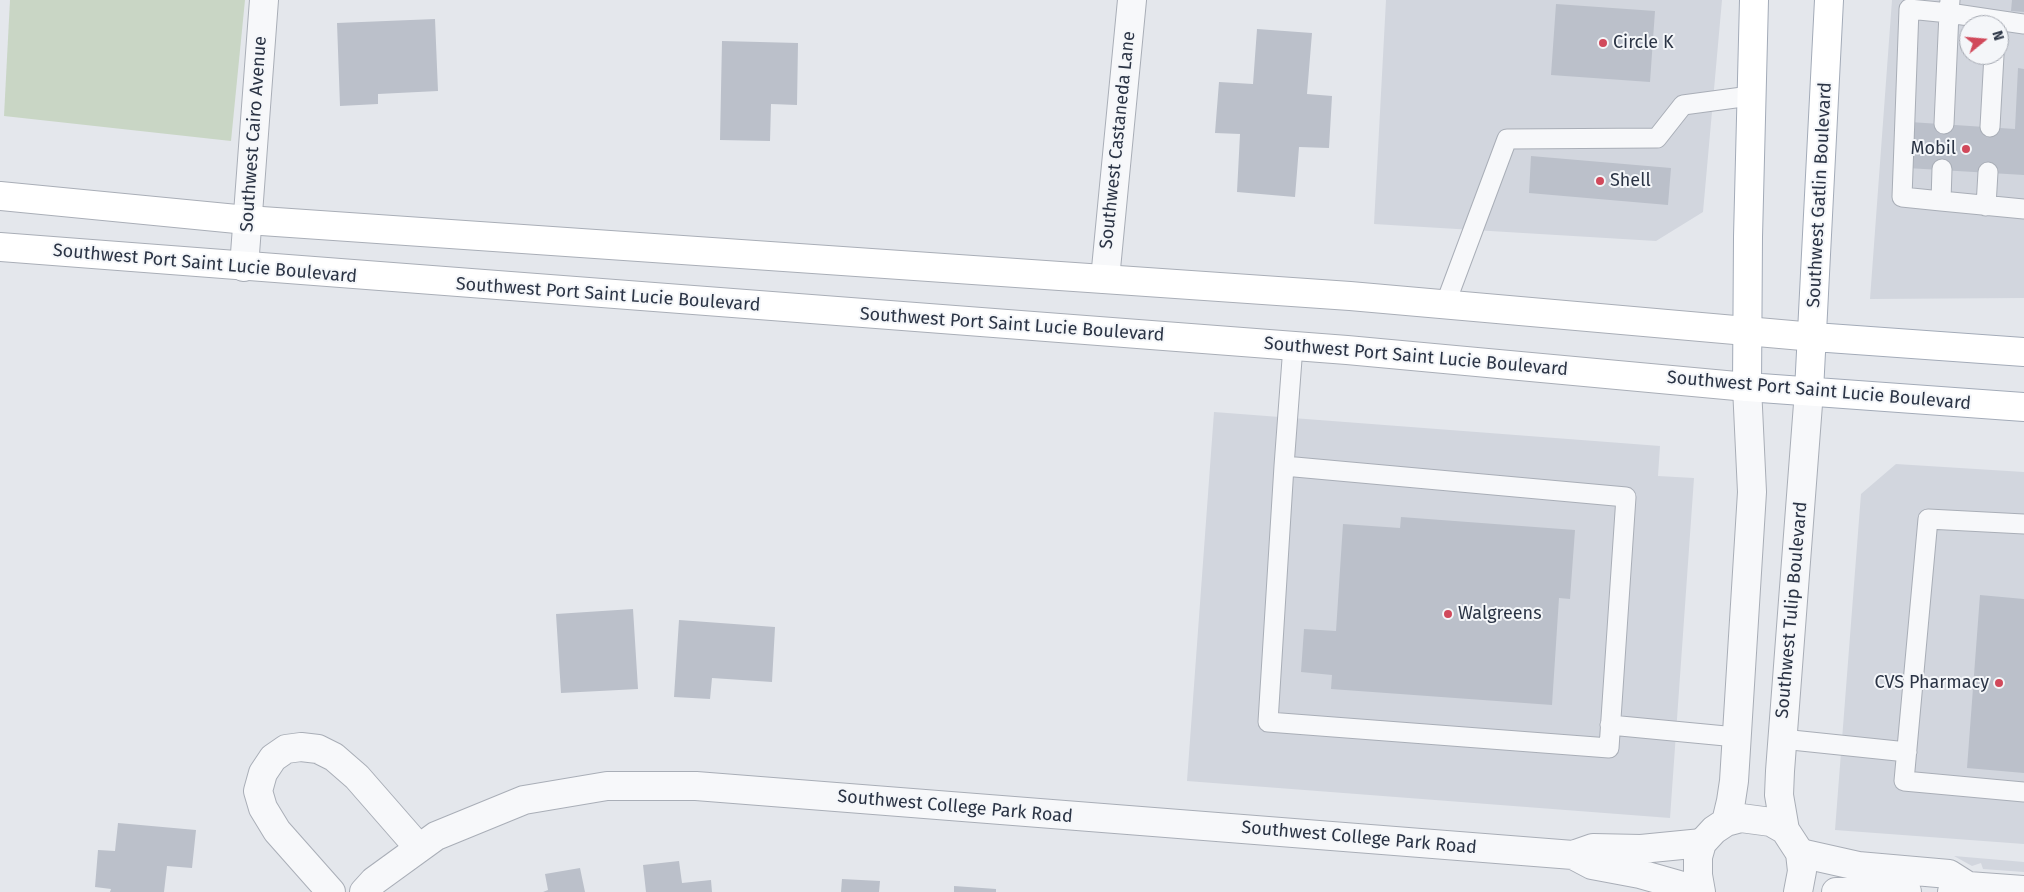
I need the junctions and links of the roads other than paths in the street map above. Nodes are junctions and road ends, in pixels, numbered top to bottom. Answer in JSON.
{"nodes":[{"id":1,"x":264,"y":0,"type":"edge"},
{"id":2,"x":1132,"y":0,"type":"edge"},
{"id":3,"x":1754,"y":0,"type":"edge"},
{"id":4,"x":1829,"y":0,"type":"edge"},
{"id":5,"x":1949,"y":7,"type":"edge"},
{"id":6,"x":1974,"y":15,"type":"edge"},
{"id":7,"x":2009,"y":23,"type":"edge"},
{"id":8,"x":2024,"y":24,"type":"edge"},
{"id":9,"x":1993,"y":65,"type":"edge"},
{"id":10,"x":1750,"y":96,"type":"junction"},
{"id":11,"x":1944,"y":124,"type":"dead end"},
{"id":12,"x":1990,"y":127,"type":"dead end"},
{"id":13,"x":1942,"y":169,"type":"dead end"},
{"id":14,"x":1988,"y":172,"type":"dead end"},
{"id":15,"x":0,"y":196,"type":"edge"},
{"id":16,"x":1941,"y":201,"type":"junction"},
{"id":17,"x":1986,"y":206,"type":"junction"},
{"id":18,"x":2024,"y":210,"type":"edge"},
{"id":19,"x":247,"y":220,"type":"junction"},
{"id":20,"x":0,"y":247,"type":"edge"},
{"id":21,"x":244,"y":267,"type":"junction"},
{"id":22,"x":1105,"y":279,"type":"junction"},
{"id":23,"x":1445,"y":305,"type":"junction"},
{"id":24,"x":1746,"y":330,"type":"junction"},
{"id":25,"x":1814,"y":337,"type":"junction"},
{"id":26,"x":1293,"y":346,"type":"junction"},
{"id":27,"x":2024,"y":352,"type":"edge"},
{"id":28,"x":1747,"y":386,"type":"junction"},
{"id":29,"x":1809,"y":391,"type":"junction"},
{"id":30,"x":2024,"y":407,"type":"edge"},
{"id":31,"x":1284,"y":466,"type":"junction"},
{"id":32,"x":2024,"y":524,"type":"edge"},
{"id":33,"x":1610,"y":725,"type":"junction"},
{"id":34,"x":1736,"y":736,"type":"junction"},
{"id":35,"x":1782,"y":739,"type":"junction"},
{"id":36,"x":1908,"y":752,"type":"junction"},
{"id":37,"x":2024,"y":792,"type":"edge"},
{"id":38,"x":1726,"y":822,"type":"junction"},
{"id":39,"x":1785,"y":830,"type":"junction"},
{"id":40,"x":1702,"y":843,"type":"junction"},
{"id":41,"x":420,"y":848,"type":"junction"},
{"id":42,"x":1800,"y":853,"type":"junction"},
{"id":43,"x":1573,"y":855,"type":"junction"},
{"id":44,"x":1960,"y":889,"type":"edge"},
{"id":45,"x":2024,"y":890,"type":"edge"},
{"id":46,"x":1700,"y":891,"type":"edge"},
{"id":47,"x":331,"y":892,"type":"edge"},
{"id":48,"x":364,"y":892,"type":"edge"},
{"id":49,"x":1798,"y":892,"type":"edge"},
{"id":50,"x":1836,"y":892,"type":"edge"},
{"id":51,"x":1906,"y":892,"type":"edge"}],
"edges":[{"from":1,"to":19,"type":"street","name":"Southwest Cairo Avenue"},
{"from":2,"to":22,"type":"street","name":"Southwest Castaneda Lane"},
{"from":3,"to":10,"type":"main road"},
{"from":4,"to":25,"type":"main road","name":"Southwest Gatlin Boulevard"},
{"from":5,"to":6,"type":"lane"},
{"from":5,"to":11,"type":"lane"},
{"from":5,"to":16,"type":"lane"},
{"from":7,"to":8,"type":"lane"},
{"from":9,"to":12,"type":"lane"},
{"from":10,"to":23,"type":"lane"},
{"from":10,"to":24,"type":"main road"},
{"from":13,"to":16,"type":"lane"},
{"from":14,"to":17,"type":"lane"},
{"from":15,"to":19,"type":"main road"},
{"from":16,"to":17,"type":"lane"},
{"from":17,"to":18,"type":"lane"},
{"from":19,"to":21,"type":"street","name":"Southwest Cairo Avenue"},
{"from":19,"to":22,"type":"main road"},
{"from":20,"to":21,"type":"main road","name":"Southwest Port Saint Lucie Boulevard"},
{"from":21,"to":26,"type":"main road","name":"Southwest Port Saint Lucie Boulevard"},
{"from":22,"to":23,"type":"main road"},
{"from":23,"to":24,"type":"main road"},
{"from":24,"to":25,"type":"main road"},
{"from":24,"to":28,"type":"main road"},
{"from":25,"to":27,"type":"main road"},
{"from":25,"to":29,"type":"main road","name":"Southwest Gatlin Boulevard"},
{"from":26,"to":28,"type":"main road","name":"Southwest Port Saint Lucie Boulevard"},
{"from":26,"to":31,"type":"lane"},
{"from":28,"to":29,"type":"main road","name":"Southwest Port Saint Lucie Boulevard"},
{"from":28,"to":34,"type":"street"},
{"from":29,"to":30,"type":"main road","name":"Southwest Port Saint Lucie Boulevard"},
{"from":29,"to":35,"type":"street","name":"Southwest Tulip Boulevard"},
{"from":31,"to":33,"type":"lane"},
{"from":31,"to":33,"type":"lane"},
{"from":32,"to":36,"type":"lane"},
{"from":33,"to":34,"type":"lane"},
{"from":34,"to":38,"type":"street"},
{"from":35,"to":36,"type":"lane"},
{"from":35,"to":39,"type":"street","name":"Southwest Tulip Boulevard"},
{"from":36,"to":37,"type":"lane"},
{"from":38,"to":39,"type":"street"},
{"from":38,"to":40,"type":"street"},
{"from":39,"to":42,"type":"street"},
{"from":40,"to":43,"type":"street","name":"Southwest College Park Road"},
{"from":40,"to":46,"type":"street"},
{"from":41,"to":43,"type":"street","name":"Southwest College Park Road"},
{"from":41,"to":47,"type":"street"},
{"from":41,"to":48,"type":"street","name":"Southwest College Park Road"},
{"from":42,"to":44,"type":"street"},
{"from":42,"to":49,"type":"street"},
{"from":43,"to":46,"type":"street","name":"Southwest College Park Road"},
{"from":44,"to":45,"type":"street"},
{"from":50,"to":51,"type":"street"}]}
